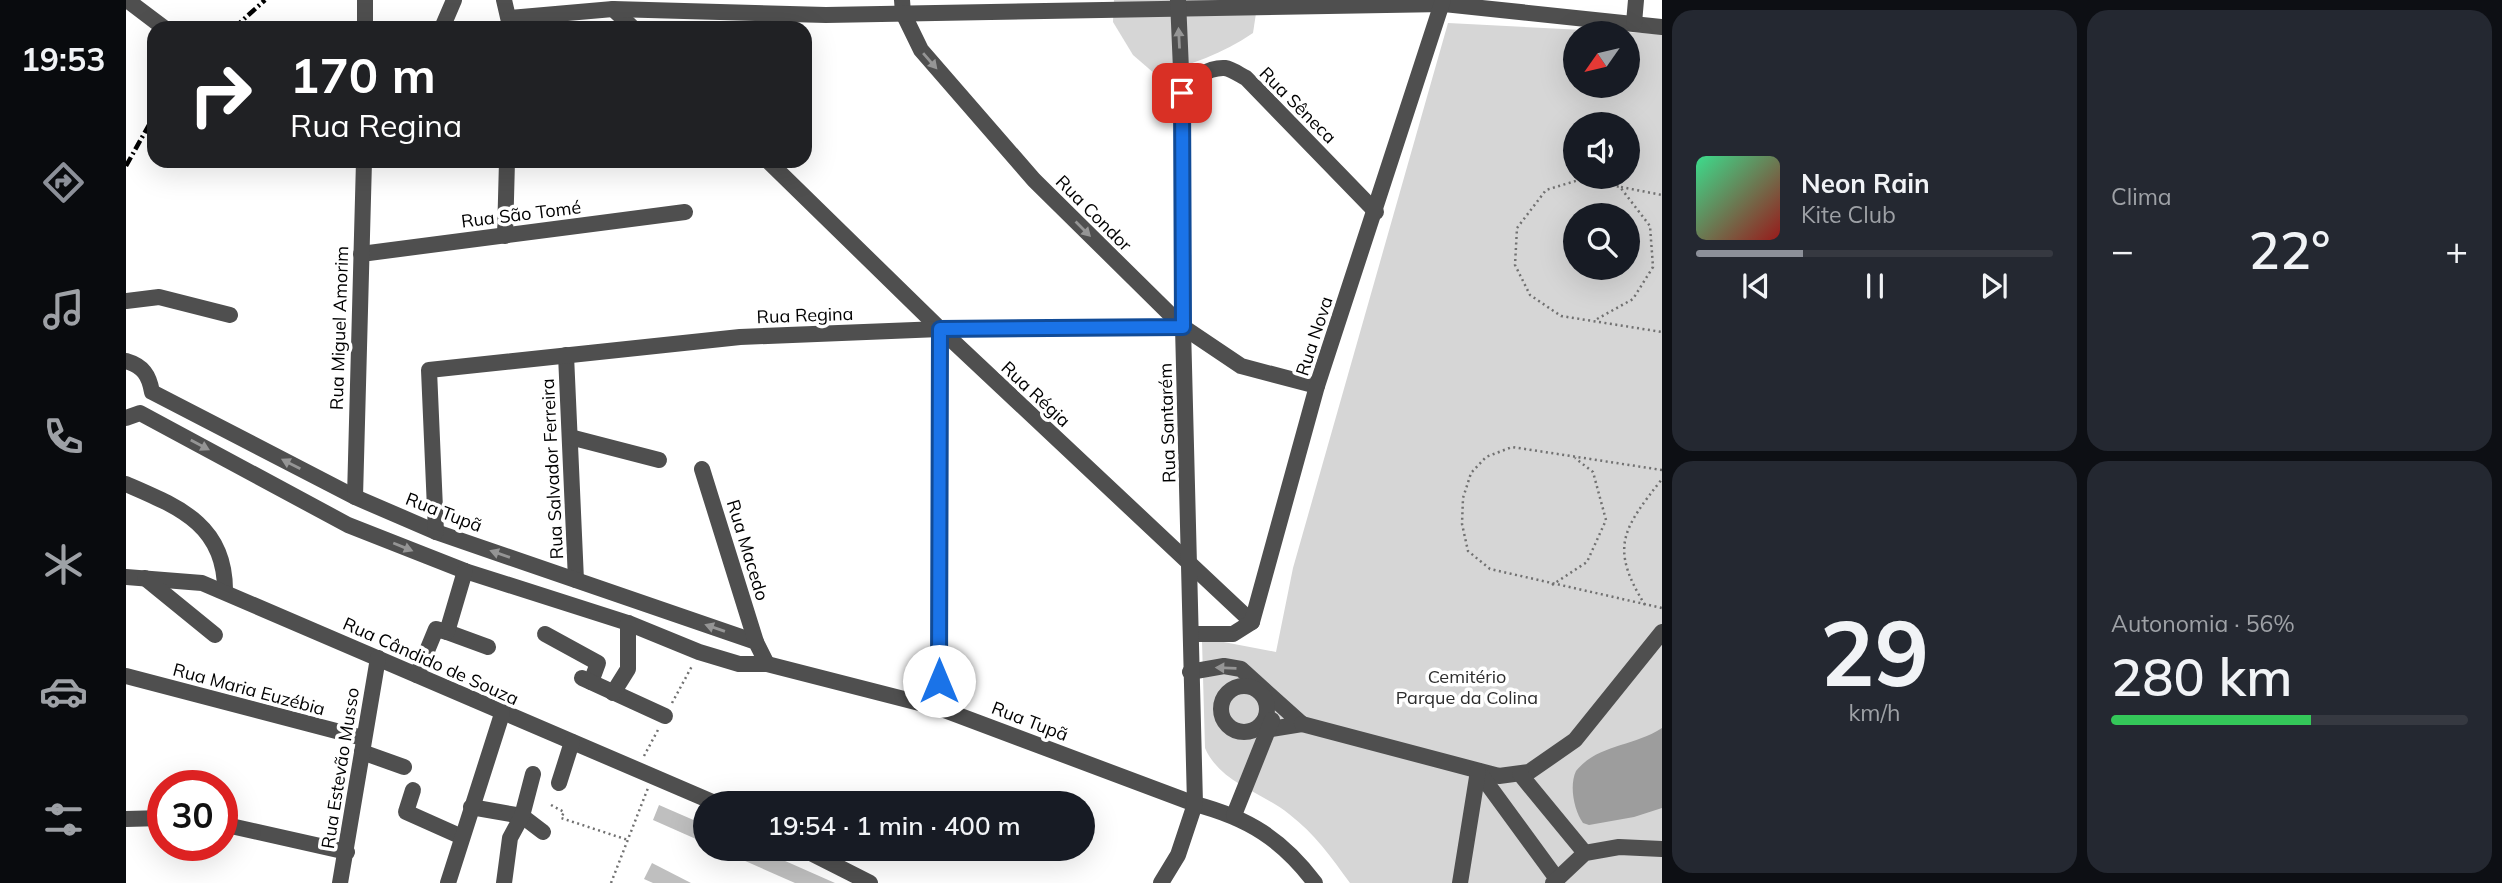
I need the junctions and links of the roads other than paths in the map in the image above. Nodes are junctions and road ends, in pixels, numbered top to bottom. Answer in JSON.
{"nodes":[{"id":1,"x":127,"y":0,"type":"edge"},
{"id":2,"x":365,"y":0,"type":"edge"},
{"id":3,"x":454,"y":0,"type":"edge"},
{"id":4,"x":503,"y":0,"type":"edge"},
{"id":5,"x":1636,"y":0,"type":"edge"},
{"id":6,"x":1444,"y":2,"type":"edge"},
{"id":7,"x":1463,"y":3,"type":"edge"},
{"id":8,"x":1178,"y":4,"type":"edge"},
{"id":9,"x":667,"y":5,"type":"edge"},
{"id":10,"x":1094,"y":5,"type":"edge"},
{"id":11,"x":826,"y":7,"type":"edge"},
{"id":12,"x":902,"y":7,"type":"edge"},
{"id":13,"x":613,"y":9,"type":"junction"},
{"id":14,"x":155,"y":21,"type":"edge"},
{"id":15,"x":365,"y":21,"type":"edge"},
{"id":16,"x":445,"y":21,"type":"edge"},
{"id":17,"x":509,"y":21,"type":"edge"},
{"id":18,"x":525,"y":21,"type":"edge"},
{"id":19,"x":626,"y":21,"type":"edge"},
{"id":20,"x":1617,"y":21,"type":"edge"},
{"id":21,"x":1634,"y":21,"type":"edge"},
{"id":22,"x":1640,"y":24,"type":"edge"},
{"id":23,"x":1662,"y":27,"type":"edge"},
{"id":24,"x":1182,"y":93,"type":"junction"},
{"id":25,"x":364,"y":168,"type":"edge"},
{"id":26,"x":507,"y":168,"type":"edge"},
{"id":27,"x":775,"y":168,"type":"edge"},
{"id":28,"x":685,"y":212,"type":"dead end"},
{"id":29,"x":1376,"y":212,"type":"junction"},
{"id":30,"x":505,"y":236,"type":"junction"},
{"id":31,"x":361,"y":254,"type":"junction"},
{"id":32,"x":126,"y":301,"type":"edge"},
{"id":33,"x":230,"y":315,"type":"dead end"},
{"id":34,"x":1183,"y":327,"type":"junction"},
{"id":35,"x":940,"y":329,"type":"junction"},
{"id":36,"x":566,"y":355,"type":"junction"},
{"id":37,"x":126,"y":361,"type":"edge"},
{"id":38,"x":1317,"y":386,"type":"junction"},
{"id":39,"x":126,"y":418,"type":"edge"},
{"id":40,"x":570,"y":437,"type":"junction"},
{"id":41,"x":659,"y":460,"type":"dead end"},
{"id":42,"x":702,"y":469,"type":"dead end"},
{"id":43,"x":126,"y":484,"type":"edge"},
{"id":44,"x":355,"y":497,"type":"junction"},
{"id":45,"x":436,"y":532,"type":"junction"},
{"id":46,"x":1190,"y":566,"type":"junction"},
{"id":47,"x":465,"y":570,"type":"junction"},
{"id":48,"x":126,"y":577,"type":"edge"},
{"id":49,"x":145,"y":578,"type":"junction"},
{"id":50,"x":576,"y":580,"type":"junction"},
{"id":51,"x":225,"y":593,"type":"junction"},
{"id":52,"x":1252,"y":622,"type":"junction"},
{"id":53,"x":628,"y":623,"type":"junction"},
{"id":54,"x":447,"y":632,"type":"junction"},
{"id":55,"x":1662,"y":632,"type":"edge"},
{"id":56,"x":545,"y":634,"type":"dead end"},
{"id":57,"x":1191,"y":634,"type":"junction"},
{"id":58,"x":215,"y":635,"type":"dead end"},
{"id":59,"x":756,"y":642,"type":"junction"},
{"id":60,"x":488,"y":646,"type":"dead end"},
{"id":61,"x":378,"y":658,"type":"junction"},
{"id":62,"x":768,"y":664,"type":"junction"},
{"id":63,"x":1190,"y":672,"type":"junction"},
{"id":64,"x":417,"y":675,"type":"junction"},
{"id":65,"x":126,"y":676,"type":"edge"},
{"id":66,"x":612,"y":693,"type":"junction"},
{"id":67,"x":1269,"y":696,"type":"junction"},
{"id":68,"x":939,"y":708,"type":"junction"},
{"id":69,"x":502,"y":715,"type":"junction"},
{"id":70,"x":666,"y":716,"type":"dead end"},
{"id":71,"x":1301,"y":724,"type":"junction"},
{"id":72,"x":1264,"y":728,"type":"junction"},
{"id":73,"x":572,"y":742,"type":"junction"},
{"id":74,"x":362,"y":745,"type":"junction"},
{"id":75,"x":404,"y":767,"type":"dead end"},
{"id":76,"x":1478,"y":771,"type":"junction"},
{"id":77,"x":533,"y":774,"type":"dead end"},
{"id":78,"x":1520,"y":774,"type":"junction"},
{"id":79,"x":559,"y":783,"type":"dead end"},
{"id":80,"x":413,"y":790,"type":"dead end"},
{"id":81,"x":693,"y":793,"type":"edge"},
{"id":82,"x":1195,"y":804,"type":"junction"},
{"id":83,"x":471,"y":807,"type":"junction"},
{"id":84,"x":1234,"y":814,"type":"junction"},
{"id":85,"x":522,"y":816,"type":"junction"},
{"id":86,"x":147,"y":818,"type":"edge"},
{"id":87,"x":126,"y":819,"type":"edge"},
{"id":88,"x":238,"y":828,"type":"edge"},
{"id":89,"x":543,"y":832,"type":"dead end"},
{"id":90,"x":462,"y":837,"type":"junction"},
{"id":91,"x":1662,"y":849,"type":"edge"},
{"id":92,"x":347,"y":852,"type":"junction"},
{"id":93,"x":1586,"y":853,"type":"junction"},
{"id":94,"x":827,"y":861,"type":"edge"},
{"id":95,"x":1555,"y":881,"type":"edge"},
{"id":96,"x":340,"y":883,"type":"edge"},
{"id":97,"x":448,"y":883,"type":"edge"},
{"id":98,"x":504,"y":883,"type":"edge"},
{"id":99,"x":870,"y":883,"type":"edge"},
{"id":100,"x":1161,"y":883,"type":"edge"},
{"id":101,"x":1315,"y":883,"type":"edge"},
{"id":102,"x":1460,"y":883,"type":"edge"}],
"edges":[{"from":1,"to":14,"type":"street"},
{"from":2,"to":15,"type":"street"},
{"from":3,"to":16,"type":"street"},
{"from":4,"to":17,"type":"street"},
{"from":5,"to":21,"type":"street"},
{"from":6,"to":7,"type":"street"},
{"from":6,"to":8,"type":"street"},
{"from":6,"to":29,"type":"street","name":"Rua Nova"},
{"from":7,"to":20,"type":"street"},
{"from":8,"to":10,"type":"street"},
{"from":24,"to":8,"type":"street","name":"Rua Santarém","one_way":true},
{"from":9,"to":11,"type":"street"},
{"from":9,"to":13,"type":"street"},
{"from":10,"to":12,"type":"street"},
{"from":11,"to":12,"type":"street"},
{"from":12,"to":34,"type":"street","name":"Rua Condor","one_way":true},
{"from":13,"to":18,"type":"street"},
{"from":13,"to":19,"type":"street"},
{"from":22,"to":23,"type":"street"},
{"from":24,"to":29,"type":"street","name":"Rua Sêneca"},
{"from":24,"to":34,"type":"street","name":"Rua Santarém"},
{"from":25,"to":31,"type":"street","name":"Rua Miguel Amorim"},
{"from":26,"to":30,"type":"street"},
{"from":27,"to":35,"type":"street","name":"Rua Régia"},
{"from":28,"to":30,"type":"street","name":"Rua São Tomé"},
{"from":29,"to":38,"type":"street","name":"Rua Nova"},
{"from":30,"to":31,"type":"street","name":"Rua São Tomé"},
{"from":31,"to":44,"type":"street","name":"Rua Miguel Amorim"},
{"from":32,"to":33,"type":"street"},
{"from":34,"to":35,"type":"street","name":"Rua Regina"},
{"from":34,"to":38,"type":"street","name":"Rua Condor"},
{"from":34,"to":46,"type":"street","name":"Rua Santarém"},
{"from":35,"to":36,"type":"street","name":"Rua Regina"},
{"from":35,"to":46,"type":"street","name":"Rua Régia"},
{"from":35,"to":68,"type":"street"},
{"from":36,"to":40,"type":"street","name":"Rua Salvador Ferreira"},
{"from":36,"to":45,"type":"street","name":"Rua Regina"},
{"from":44,"to":37,"type":"street","name":"Rua Tupã","one_way":true},
{"from":38,"to":52,"type":"street","name":"Rua Nova"},
{"from":39,"to":47,"type":"street","name":"Rua Tupã","one_way":true},
{"from":40,"to":41,"type":"street"},
{"from":40,"to":50,"type":"street","name":"Rua Salvador Ferreira"},
{"from":42,"to":59,"type":"street","name":"Rua Macedo"},
{"from":43,"to":51,"type":"street"},
{"from":44,"to":45,"type":"street","name":"Rua Tupã"},
{"from":50,"to":45,"type":"street","name":"Rua Tupã","one_way":true},
{"from":46,"to":52,"type":"street","name":"Rua Régia"},
{"from":46,"to":57,"type":"street","name":"Rua Santarém"},
{"from":47,"to":53,"type":"street","name":"Rua Tupã"},
{"from":47,"to":54,"type":"street"},
{"from":48,"to":49,"type":"street","name":"Rua Cândido de Souza"},
{"from":49,"to":51,"type":"street","name":"Rua Cândido de Souza"},
{"from":49,"to":58,"type":"street"},
{"from":59,"to":50,"type":"street","name":"Rua Tupã","one_way":true},
{"from":51,"to":61,"type":"street","name":"Rua Cândido de Souza"},
{"from":52,"to":57,"type":"street"},
{"from":53,"to":62,"type":"street","name":"Rua Tupã"},
{"from":53,"to":66,"type":"street"},
{"from":54,"to":60,"type":"street"},
{"from":54,"to":64,"type":"street"},
{"from":55,"to":78,"type":"street"},
{"from":56,"to":66,"type":"street"},
{"from":57,"to":63,"type":"street","name":"Rua Santarém"},
{"from":59,"to":62,"type":"street"},
{"from":61,"to":64,"type":"street","name":"Rua Cândido de Souza"},
{"from":61,"to":74,"type":"street","name":"Rua Estevão Musso"},
{"from":62,"to":68,"type":"street","name":"Rua Tupã"},
{"from":67,"to":63,"type":"street","one_way":true},
{"from":63,"to":82,"type":"street","name":"Rua Santarém"},
{"from":64,"to":69,"type":"street","name":"Rua Cândido de Souza"},
{"from":65,"to":74,"type":"street","name":"Rua Maria Euzébia"},
{"from":66,"to":70,"type":"street"},
{"from":67,"to":71,"type":"street"},
{"from":67,"to":72,"type":"street"},
{"from":67,"to":72,"type":"street"},
{"from":68,"to":82,"type":"street","name":"Rua Tupã"},
{"from":69,"to":73,"type":"street","name":"Rua Cândido de Souza"},
{"from":69,"to":83,"type":"street"},
{"from":71,"to":72,"type":"street"},
{"from":71,"to":76,"type":"street"},
{"from":72,"to":84,"type":"street"},
{"from":73,"to":79,"type":"street"},
{"from":73,"to":81,"type":"street","name":"Rua Cândido de Souza"},
{"from":74,"to":75,"type":"street","name":"Rua Maria Euzébia"},
{"from":74,"to":92,"type":"street","name":"Rua Estevão Musso"},
{"from":76,"to":78,"type":"street"},
{"from":76,"to":95,"type":"street"},
{"from":76,"to":102,"type":"street"},
{"from":77,"to":85,"type":"street"},
{"from":78,"to":93,"type":"street"},
{"from":80,"to":90,"type":"street"},
{"from":82,"to":84,"type":"street","name":"Rua Tupã"},
{"from":82,"to":100,"type":"street"},
{"from":83,"to":85,"type":"street"},
{"from":83,"to":90,"type":"street"},
{"from":84,"to":101,"type":"street","name":"Rua Tupã"},
{"from":85,"to":89,"type":"street"},
{"from":85,"to":98,"type":"street"},
{"from":86,"to":87,"type":"street"},
{"from":88,"to":92,"type":"street"},
{"from":90,"to":97,"type":"street"},
{"from":91,"to":93,"type":"street"},
{"from":92,"to":96,"type":"street","name":"Rua Estevão Musso"},
{"from":93,"to":95,"type":"street"},
{"from":94,"to":99,"type":"street"}]}
